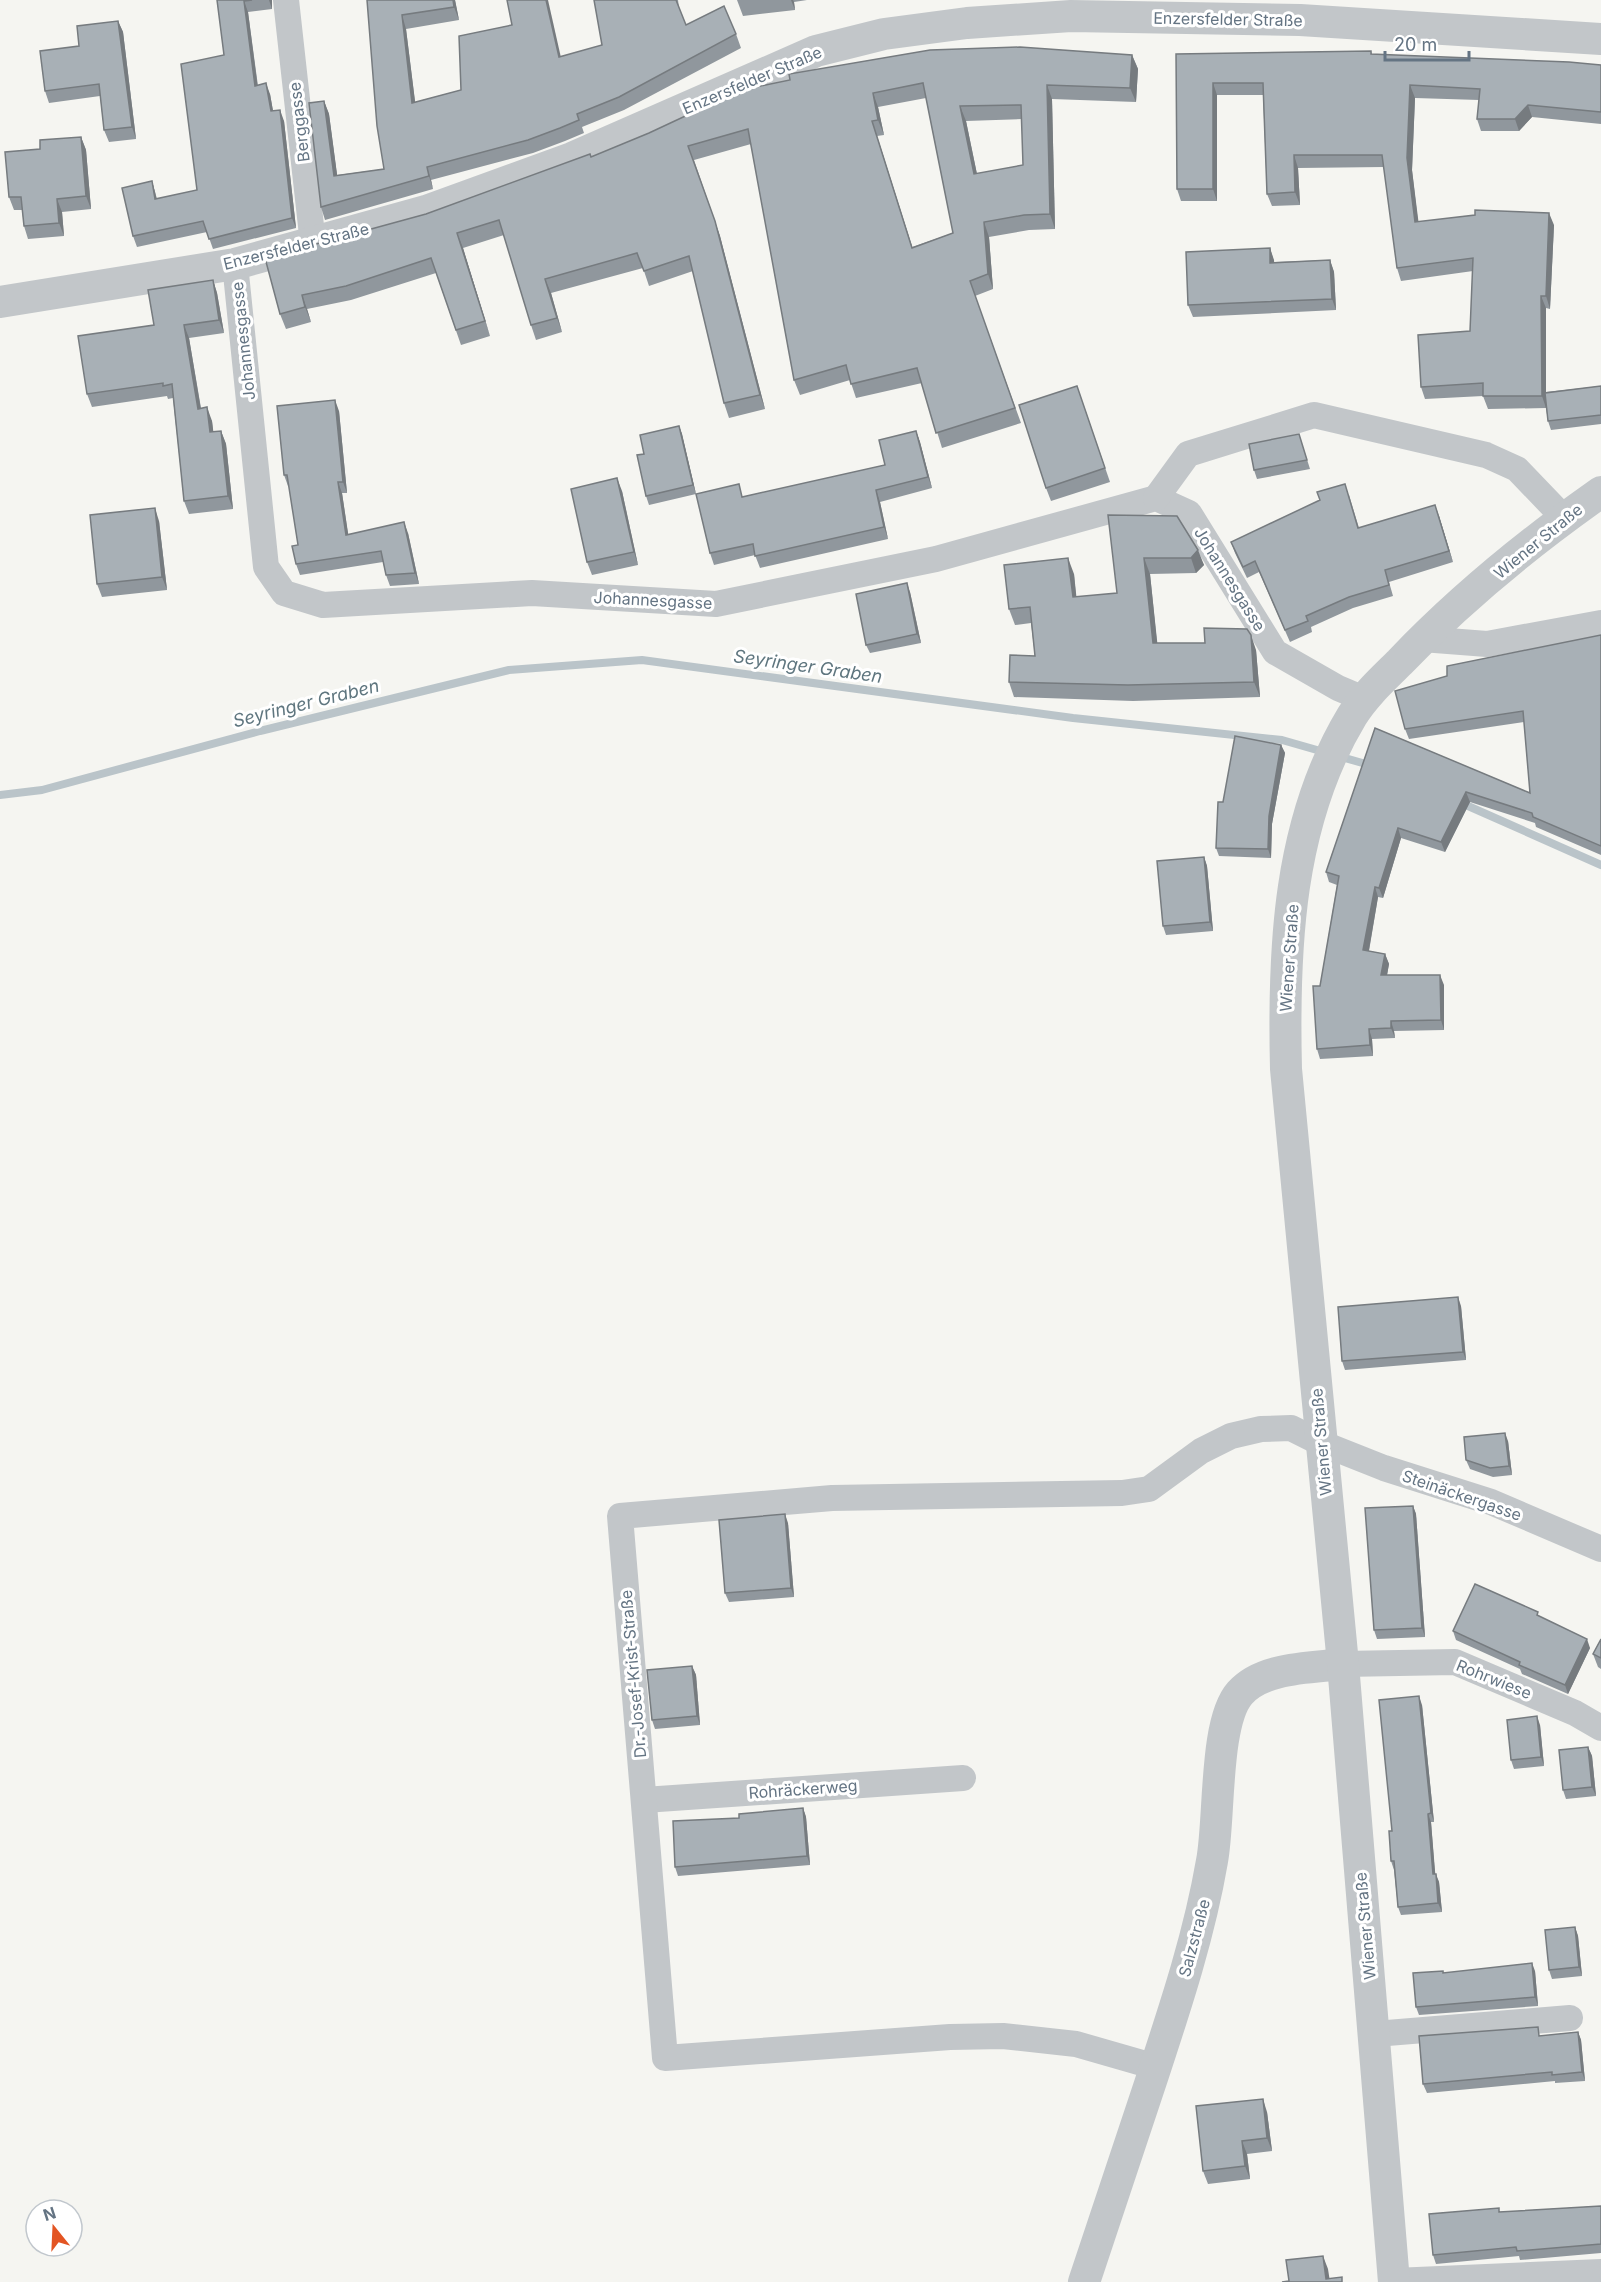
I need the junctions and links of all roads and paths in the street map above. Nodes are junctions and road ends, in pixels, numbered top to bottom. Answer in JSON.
{"nodes":[{"id":1,"x":285,"y":0,"type":"edge"},
{"id":2,"x":1601,"y":39,"type":"edge"},
{"id":3,"x":313,"y":244,"type":"junction"},
{"id":4,"x":235,"y":264,"type":"junction"},
{"id":5,"x":0,"y":302,"type":"edge"},
{"id":6,"x":1601,"y":492,"type":"edge"},
{"id":7,"x":1156,"y":498,"type":"junction"},
{"id":8,"x":1564,"y":518,"type":"junction"},
{"id":9,"x":1601,"y":623,"type":"edge"},
{"id":10,"x":1422,"y":639,"type":"junction"},
{"id":11,"x":1358,"y":708,"type":"junction"},
{"id":12,"x":1321,"y":1443,"type":"junction"},
{"id":13,"x":1601,"y":1550,"type":"edge"},
{"id":14,"x":1343,"y":1664,"type":"junction"},
{"id":15,"x":1601,"y":1728,"type":"edge"},
{"id":16,"x":963,"y":1778,"type":"dead end"},
{"id":17,"x":644,"y":1800,"type":"junction"},
{"id":18,"x":1570,"y":2018,"type":"dead end"},
{"id":19,"x":1375,"y":2034,"type":"junction"},
{"id":20,"x":1156,"y":2067,"type":"junction"},
{"id":21,"x":1601,"y":2272,"type":"edge"},
{"id":22,"x":1394,"y":2281,"type":"edge"},
{"id":23,"x":1084,"y":2282,"type":"edge"}],
"edges":[{"from":1,"to":3,"type":"street","name":"Berggasse"},
{"from":2,"to":3,"type":"street","name":"Enzersfelder Straße"},
{"from":3,"to":4,"type":"street","name":"Enzersfelder Straße"},
{"from":4,"to":5,"type":"street","name":"Enzersfelder Straße"},
{"from":4,"to":7,"type":"street","name":"Johannesgasse"},
{"from":6,"to":8,"type":"street","name":"Wiener Straße"},
{"from":7,"to":8,"type":"street"},
{"from":7,"to":11,"type":"street","name":"Johannesgasse"},
{"from":8,"to":10,"type":"street","name":"Wiener Straße"},
{"from":9,"to":10,"type":"street"},
{"from":10,"to":11,"type":"street","name":"Wiener Straße"},
{"from":11,"to":12,"type":"street","name":"Wiener Straße"},
{"from":12,"to":13,"type":"street","name":"Steinäckergasse"},
{"from":12,"to":14,"type":"street","name":"Wiener Straße"},
{"from":12,"to":17,"type":"street","name":"Dr.-Josef-Krist-Straße"},
{"from":14,"to":15,"type":"street","name":"Rohrwiese"},
{"from":14,"to":19,"type":"street","name":"Wiener Straße"},
{"from":14,"to":20,"type":"street","name":"Salzstraße"},
{"from":16,"to":17,"type":"street","name":"Rohräckerweg"},
{"from":17,"to":20,"type":"street","name":"Dr.-Josef-Krist-Straße"},
{"from":18,"to":19,"type":"street"},
{"from":19,"to":22,"type":"street","name":"Wiener Straße"},
{"from":20,"to":23,"type":"street","name":"Salzstraße"},
{"from":21,"to":22,"type":"street"}]}
